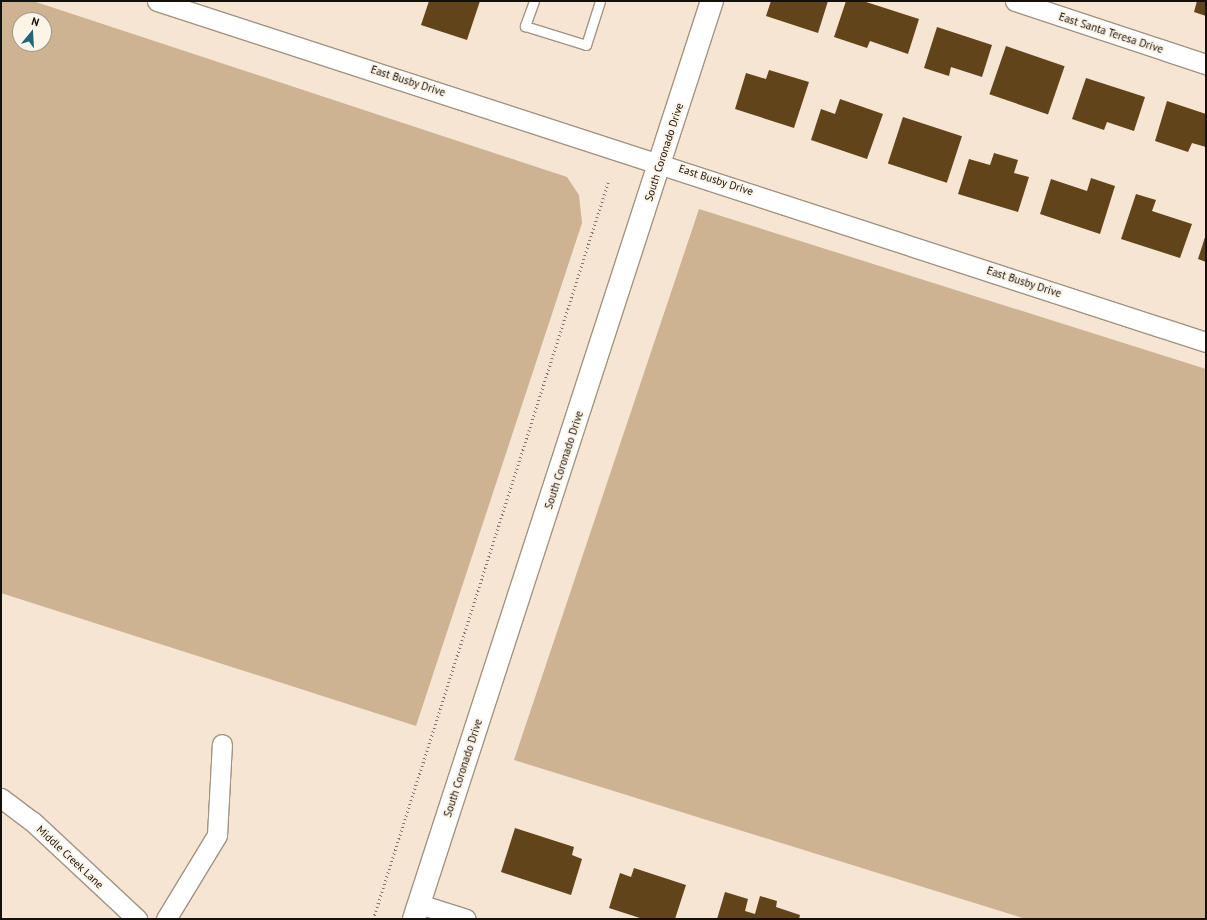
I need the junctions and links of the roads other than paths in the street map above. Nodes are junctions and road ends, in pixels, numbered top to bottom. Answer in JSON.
{"nodes":[{"id":1,"x":157,"y":1,"type":"edge"},
{"id":2,"x":534,"y":1,"type":"edge"},
{"id":3,"x":600,"y":1,"type":"edge"},
{"id":4,"x":1015,"y":1,"type":"edge"},
{"id":5,"x":708,"y":2,"type":"edge"},
{"id":6,"x":180,"y":4,"type":"edge"},
{"id":7,"x":1206,"y":64,"type":"edge"},
{"id":8,"x":661,"y":162,"type":"junction"},
{"id":9,"x":1206,"y":342,"type":"edge"},
{"id":10,"x":222,"y":744,"type":"dead end"},
{"id":11,"x":1,"y":798,"type":"edge"},
{"id":12,"x":416,"y":911,"type":"edge"},
{"id":13,"x":137,"y":919,"type":"edge"},
{"id":14,"x":166,"y":919,"type":"edge"},
{"id":15,"x":466,"y":919,"type":"edge"}],
"edges":[{"from":1,"to":6,"type":"street","name":"East Busby Drive"},
{"from":2,"to":3,"type":"lane"},
{"from":4,"to":7,"type":"street","name":"East Santa Teresa Drive"},
{"from":5,"to":8,"type":"street","name":"South Coronado Drive"},
{"from":6,"to":8,"type":"street","name":"East Busby Drive"},
{"from":8,"to":9,"type":"street","name":"East Busby Drive"},
{"from":8,"to":12,"type":"street","name":"South Coronado Drive"},
{"from":10,"to":14,"type":"street"},
{"from":11,"to":13,"type":"street","name":"Middle Creek Lane"},
{"from":12,"to":15,"type":"street"}]}
